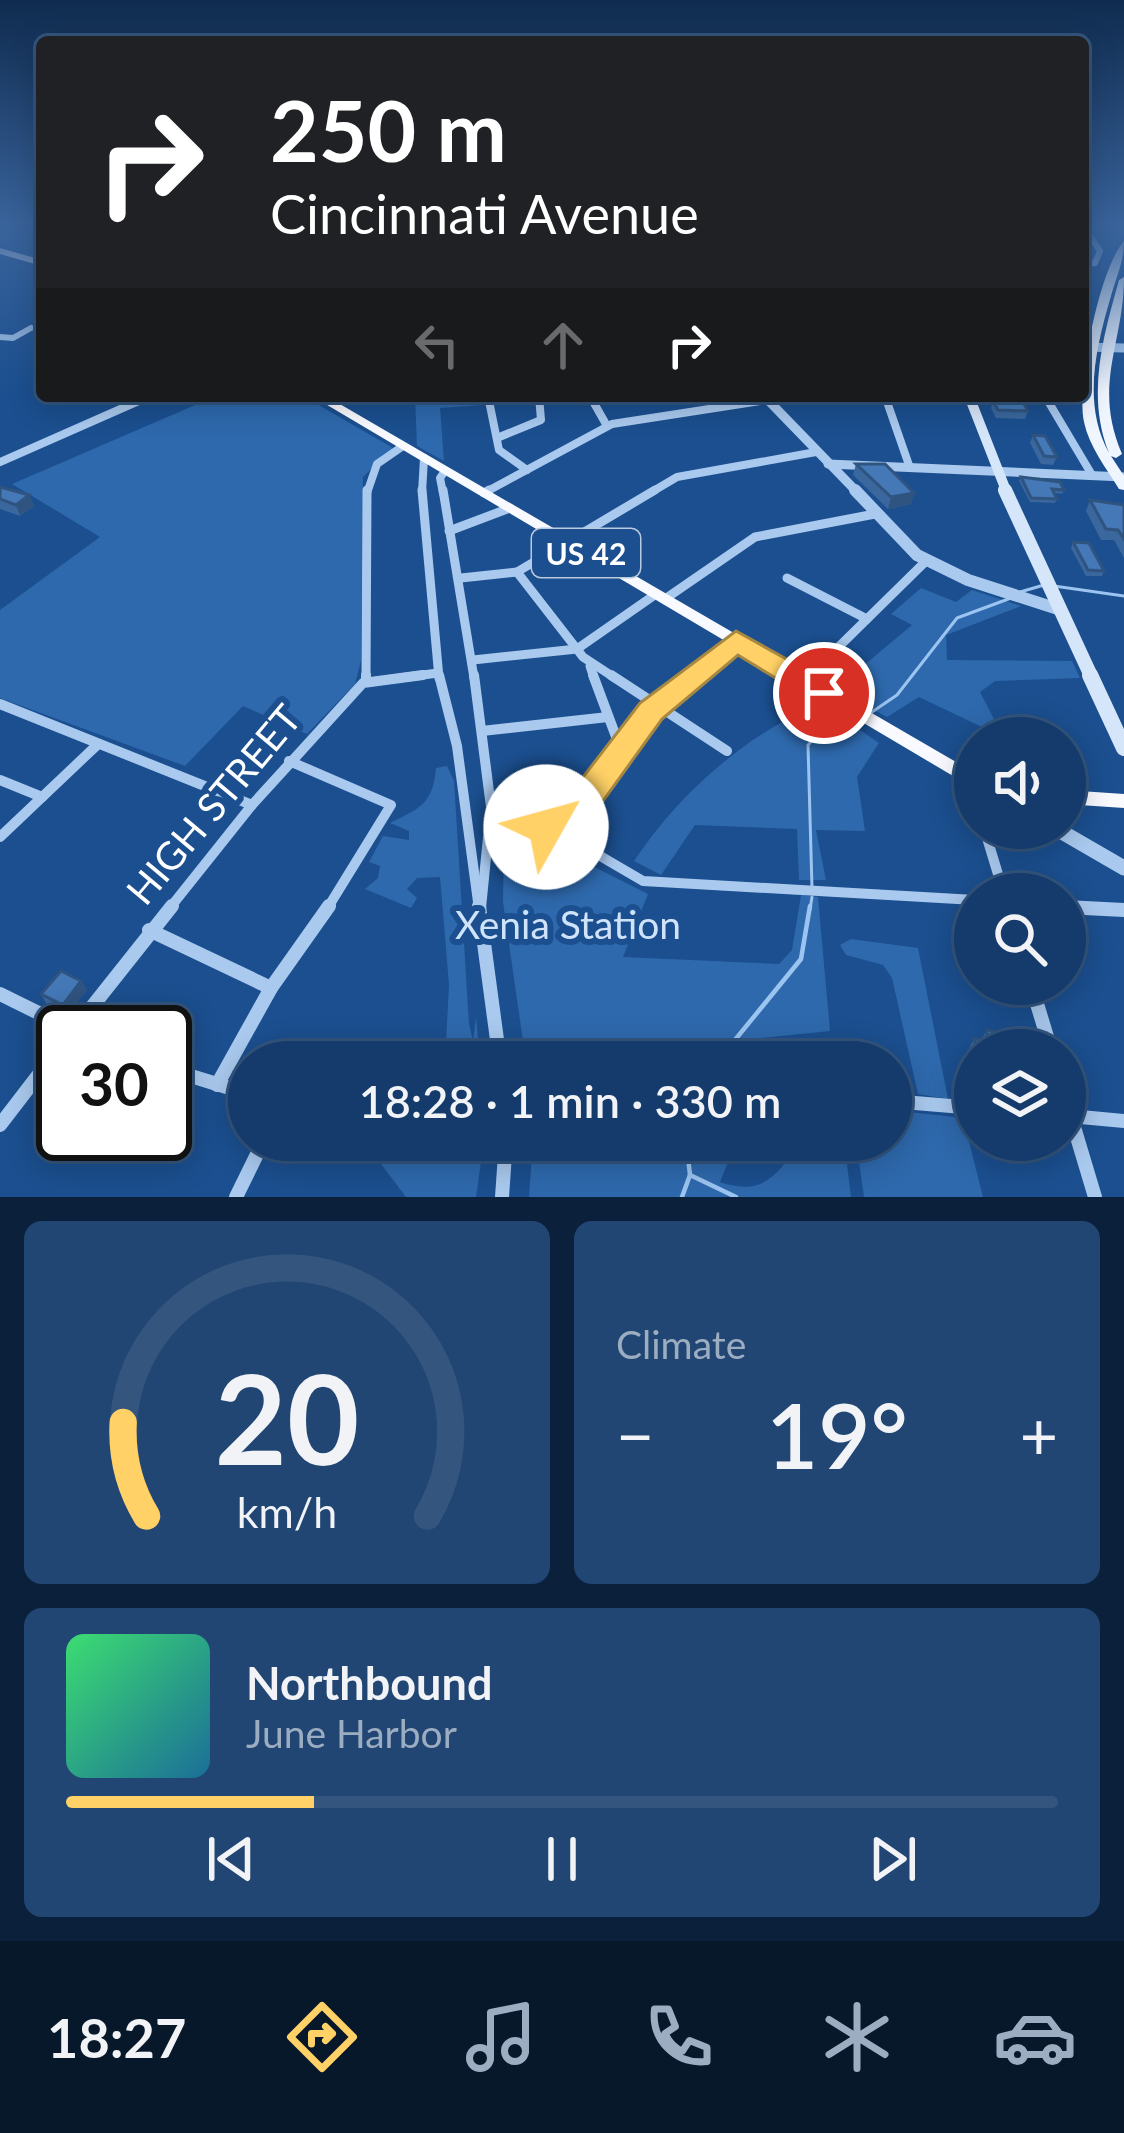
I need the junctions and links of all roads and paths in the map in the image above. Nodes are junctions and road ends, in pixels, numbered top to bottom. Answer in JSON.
{"nodes":[{"id":1,"x":1111,"y":282,"type":"edge"},
{"id":2,"x":1123,"y":282,"type":"edge"},
{"id":3,"x":31,"y":328,"type":"dead end"},
{"id":4,"x":0,"y":337,"type":"edge"},
{"id":5,"x":1103,"y":348,"type":"edge"},
{"id":6,"x":136,"y":402,"type":"edge"},
{"id":7,"x":328,"y":402,"type":"edge"},
{"id":8,"x":489,"y":402,"type":"edge"},
{"id":9,"x":540,"y":402,"type":"edge"},
{"id":10,"x":594,"y":402,"type":"edge"},
{"id":11,"x":743,"y":402,"type":"edge"},
{"id":12,"x":770,"y":402,"type":"edge"},
{"id":13,"x":887,"y":402,"type":"edge"},
{"id":14,"x":971,"y":402,"type":"edge"},
{"id":15,"x":1049,"y":402,"type":"edge"},
{"id":16,"x":608,"y":426,"type":"junction"},
{"id":17,"x":496,"y":439,"type":"junction"},
{"id":18,"x":403,"y":446,"type":"junction"},
{"id":19,"x":817,"y":452,"type":"junction"},
{"id":20,"x":424,"y":458,"type":"junction"},
{"id":21,"x":0,"y":462,"type":"edge"},
{"id":22,"x":828,"y":464,"type":"junction"},
{"id":23,"x":910,"y":468,"type":"junction"},
{"id":24,"x":527,"y":470,"type":"junction"},
{"id":25,"x":446,"y":471,"type":"junction"},
{"id":26,"x":997,"y":471,"type":"junction"},
{"id":27,"x":1092,"y":475,"type":"junction"},
{"id":28,"x":1123,"y":477,"type":"edge"},
{"id":29,"x":484,"y":493,"type":"junction"},
{"id":30,"x":510,"y":508,"type":"junction"},
{"id":31,"x":875,"y":514,"type":"junction"},
{"id":32,"x":448,"y":532,"type":"junction"},
{"id":33,"x":568,"y":542,"type":"junction"},
{"id":34,"x":457,"y":557,"type":"junction"},
{"id":35,"x":428,"y":560,"type":"junction"},
{"id":36,"x":926,"y":561,"type":"junction"},
{"id":37,"x":517,"y":572,"type":"junction"},
{"id":38,"x":461,"y":578,"type":"junction"},
{"id":39,"x":787,"y":578,"type":"dead end"},
{"id":40,"x":660,"y":596,"type":"junction"},
{"id":41,"x":1060,"y":610,"type":"junction"},
{"id":42,"x":868,"y":619,"type":"junction"},
{"id":43,"x":736,"y":641,"type":"junction"},
{"id":44,"x":580,"y":653,"type":"junction"},
{"id":45,"x":473,"y":660,"type":"junction"},
{"id":46,"x":438,"y":674,"type":"junction"},
{"id":47,"x":804,"y":681,"type":"junction"},
{"id":48,"x":366,"y":682,"type":"junction"},
{"id":49,"x":0,"y":704,"type":"edge"},
{"id":50,"x":657,"y":706,"type":"junction"},
{"id":51,"x":608,"y":717,"type":"junction"},
{"id":52,"x":482,"y":731,"type":"junction"},
{"id":53,"x":96,"y":746,"type":"junction"},
{"id":54,"x":1124,"y":748,"type":"edge"},
{"id":55,"x":621,"y":750,"type":"junction"},
{"id":56,"x":727,"y":751,"type":"dead end"},
{"id":57,"x":289,"y":761,"type":"junction"},
{"id":58,"x":486,"y":765,"type":"junction"},
{"id":59,"x":460,"y":769,"type":"junction"},
{"id":60,"x":954,"y":769,"type":"edge"},
{"id":61,"x":0,"y":780,"type":"edge"},
{"id":62,"x":42,"y":797,"type":"junction"},
{"id":63,"x":1086,"y":798,"type":"edge"},
{"id":64,"x":1124,"y":801,"type":"edge"},
{"id":65,"x":252,"y":805,"type":"junction"},
{"id":66,"x":490,"y":828,"type":"junction"},
{"id":67,"x":554,"y":829,"type":"junction"},
{"id":68,"x":0,"y":837,"type":"edge"},
{"id":69,"x":1086,"y":846,"type":"edge"},
{"id":70,"x":1124,"y":868,"type":"edge"},
{"id":71,"x":954,"y":898,"type":"edge"},
{"id":72,"x":481,"y":908,"type":"junction"},
{"id":73,"x":1086,"y":909,"type":"edge"},
{"id":74,"x":1124,"y":910,"type":"edge"},
{"id":75,"x":149,"y":930,"type":"junction"},
{"id":76,"x":271,"y":988,"type":"junction"},
{"id":77,"x":0,"y":994,"type":"edge"},
{"id":78,"x":92,"y":1005,"type":"edge"},
{"id":79,"x":36,"y":1015,"type":"edge"},
{"id":80,"x":497,"y":1041,"type":"edge"},
{"id":81,"x":192,"y":1077,"type":"edge"},
{"id":82,"x":36,"y":1078,"type":"edge"},
{"id":83,"x":217,"y":1085,"type":"junction"},
{"id":84,"x":228,"y":1088,"type":"edge"},
{"id":85,"x":912,"y":1103,"type":"edge"},
{"id":86,"x":954,"y":1106,"type":"edge"},
{"id":87,"x":1086,"y":1118,"type":"edge"},
{"id":88,"x":1124,"y":1121,"type":"edge"},
{"id":89,"x":0,"y":1125,"type":"edge"},
{"id":90,"x":254,"y":1161,"type":"edge"},
{"id":91,"x":505,"y":1161,"type":"edge"},
{"id":92,"x":1083,"y":1161,"type":"edge"},
{"id":93,"x":236,"y":1197,"type":"edge"},
{"id":94,"x":502,"y":1197,"type":"edge"},
{"id":95,"x":1095,"y":1197,"type":"edge"}],
"edges":[{"from":1,"to":5,"type":"main road"},
{"from":2,"to":5,"type":"main road"},
{"from":3,"to":4,"type":"street"},
{"from":5,"to":28,"type":"main road"},
{"from":6,"to":21,"type":"street"},
{"from":7,"to":18,"type":"highway","number":"US 42"},
{"from":8,"to":17,"type":"street"},
{"from":9,"to":17,"type":"street"},
{"from":10,"to":16,"type":"street"},
{"from":11,"to":16,"type":"street"},
{"from":12,"to":19,"type":"street"},
{"from":13,"to":23,"type":"street"},
{"from":14,"to":26,"type":"main road"},
{"from":15,"to":27,"type":"street"},
{"from":16,"to":24,"type":"street"},
{"from":17,"to":24,"type":"street"},
{"from":18,"to":20,"type":"highway","number":"US 42"},
{"from":18,"to":48,"type":"street"},
{"from":19,"to":22,"type":"street"},
{"from":19,"to":33,"type":"street"},
{"from":20,"to":25,"type":"highway","number":"US 42"},
{"from":20,"to":35,"type":"street"},
{"from":22,"to":23,"type":"street"},
{"from":22,"to":31,"type":"street"},
{"from":23,"to":26,"type":"street"},
{"from":24,"to":29,"type":"street"},
{"from":25,"to":29,"type":"highway","number":"US 42"},
{"from":25,"to":32,"type":"street"},
{"from":26,"to":27,"type":"street"},
{"from":26,"to":41,"type":"main road"},
{"from":27,"to":28,"type":"street"},
{"from":29,"to":30,"type":"highway","number":"US 42"},
{"from":30,"to":32,"type":"street"},
{"from":30,"to":33,"type":"highway","number":"US 42"},
{"from":31,"to":36,"type":"street"},
{"from":31,"to":40,"type":"street"},
{"from":32,"to":34,"type":"street"},
{"from":33,"to":37,"type":"street"},
{"from":33,"to":40,"type":"highway","number":"US 42"},
{"from":34,"to":35,"type":"street"},
{"from":34,"to":38,"type":"street"},
{"from":35,"to":46,"type":"street"},
{"from":36,"to":41,"type":"street"},
{"from":36,"to":42,"type":"street"},
{"from":37,"to":38,"type":"street"},
{"from":37,"to":44,"type":"street"},
{"from":38,"to":45,"type":"street"},
{"from":39,"to":42,"type":"street"},
{"from":40,"to":43,"type":"highway","number":"US 42"},
{"from":40,"to":44,"type":"street"},
{"from":41,"to":54,"type":"main road"},
{"from":42,"to":47,"type":"street"},
{"from":43,"to":47,"type":"highway","number":"US 42"},
{"from":43,"to":50,"type":"street"},
{"from":44,"to":45,"type":"street"},
{"from":44,"to":50,"type":"street"},
{"from":44,"to":51,"type":"street"},
{"from":45,"to":52,"type":"street"},
{"from":46,"to":48,"type":"street"},
{"from":46,"to":59,"type":"street"},
{"from":47,"to":60,"type":"highway","number":"US 42"},
{"from":48,"to":57,"type":"street","name":"HIGH STREET"},
{"from":49,"to":53,"type":"street"},
{"from":50,"to":55,"type":"street"},
{"from":50,"to":56,"type":"street"},
{"from":51,"to":52,"type":"street"},
{"from":51,"to":55,"type":"street"},
{"from":52,"to":58,"type":"street"},
{"from":53,"to":62,"type":"street"},
{"from":53,"to":65,"type":"street"},
{"from":55,"to":67,"type":"street"},
{"from":57,"to":65,"type":"street","name":"HIGH STREET"},
{"from":57,"to":76,"type":"street"},
{"from":58,"to":59,"type":"street"},
{"from":58,"to":66,"type":"street"},
{"from":59,"to":72,"type":"street"},
{"from":61,"to":62,"type":"street"},
{"from":62,"to":68,"type":"street"},
{"from":63,"to":64,"type":"highway"},
{"from":65,"to":75,"type":"street","name":"HIGH STREET"},
{"from":66,"to":67,"type":"street"},
{"from":66,"to":72,"type":"street"},
{"from":67,"to":71,"type":"street"},
{"from":69,"to":70,"type":"street"},
{"from":72,"to":80,"type":"street"},
{"from":73,"to":74,"type":"street"},
{"from":75,"to":76,"type":"street"},
{"from":75,"to":78,"type":"street","name":"HIGH STREET"},
{"from":76,"to":83,"type":"street"},
{"from":77,"to":79,"type":"street"},
{"from":81,"to":83,"type":"street"},
{"from":82,"to":89,"type":"street","name":"HIGH STREET"},
{"from":83,"to":84,"type":"street"},
{"from":85,"to":86,"type":"street"},
{"from":87,"to":88,"type":"street"},
{"from":90,"to":93,"type":"street"},
{"from":91,"to":94,"type":"street"},
{"from":92,"to":95,"type":"street"}]}
